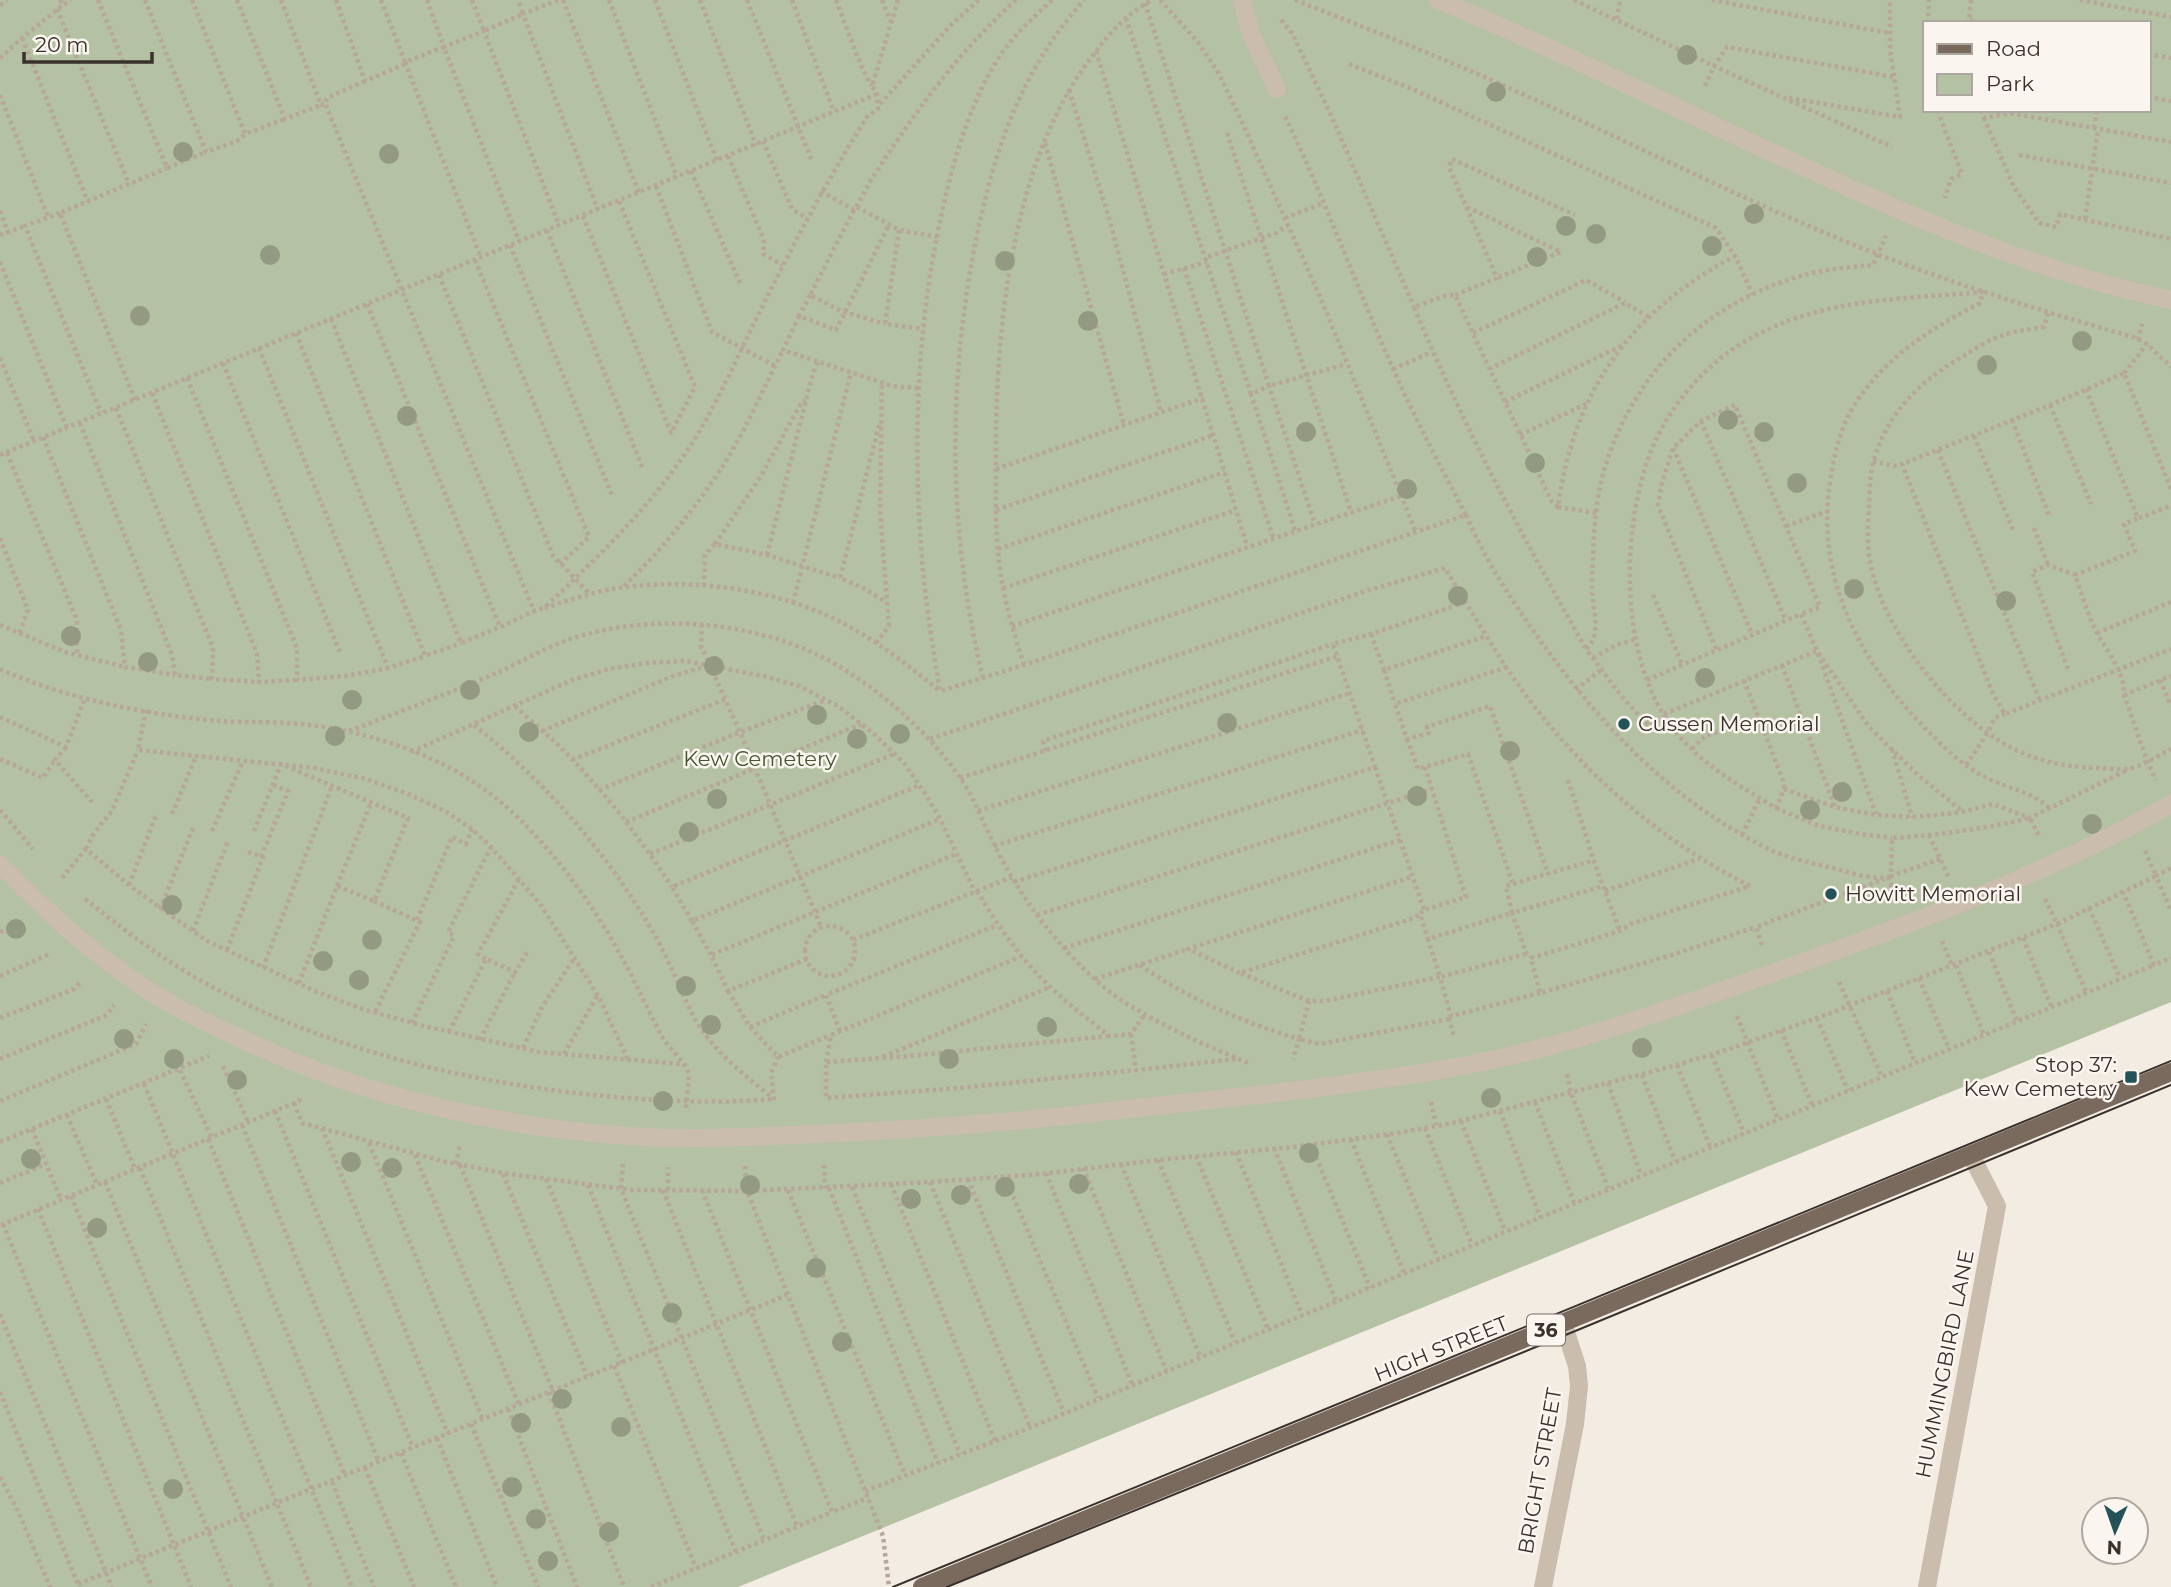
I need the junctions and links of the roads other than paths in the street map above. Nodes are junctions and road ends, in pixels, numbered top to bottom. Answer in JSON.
{"nodes":[{"id":1,"x":1242,"y":0,"type":"edge"},
{"id":2,"x":1438,"y":0,"type":"edge"},
{"id":3,"x":1278,"y":89,"type":"road end"},
{"id":4,"x":2171,"y":300,"type":"edge"},
{"id":5,"x":2170,"y":805,"type":"edge"},
{"id":6,"x":0,"y":864,"type":"edge"},
{"id":7,"x":2171,"y":1072,"type":"edge"},
{"id":8,"x":1971,"y":1155,"type":"junction"},
{"id":9,"x":1563,"y":1323,"type":"junction"},
{"id":10,"x":922,"y":1587,"type":"edge"},
{"id":11,"x":1543,"y":1587,"type":"edge"},
{"id":12,"x":1927,"y":1587,"type":"edge"}],
"edges":[{"from":1,"to":3,"type":"street"},
{"from":2,"to":4,"type":"street"},
{"from":5,"to":6,"type":"street"},
{"from":7,"to":8,"type":"main road","name":"HIGH STREET","number":"36"},
{"from":8,"to":9,"type":"main road","name":"HIGH STREET","number":"36"},
{"from":8,"to":12,"type":"street","name":"HUMMINGBIRD LANE"},
{"from":9,"to":10,"type":"main road","name":"HIGH STREET","number":"36"},
{"from":9,"to":11,"type":"street","name":"BRIGHT STREET"}]}
